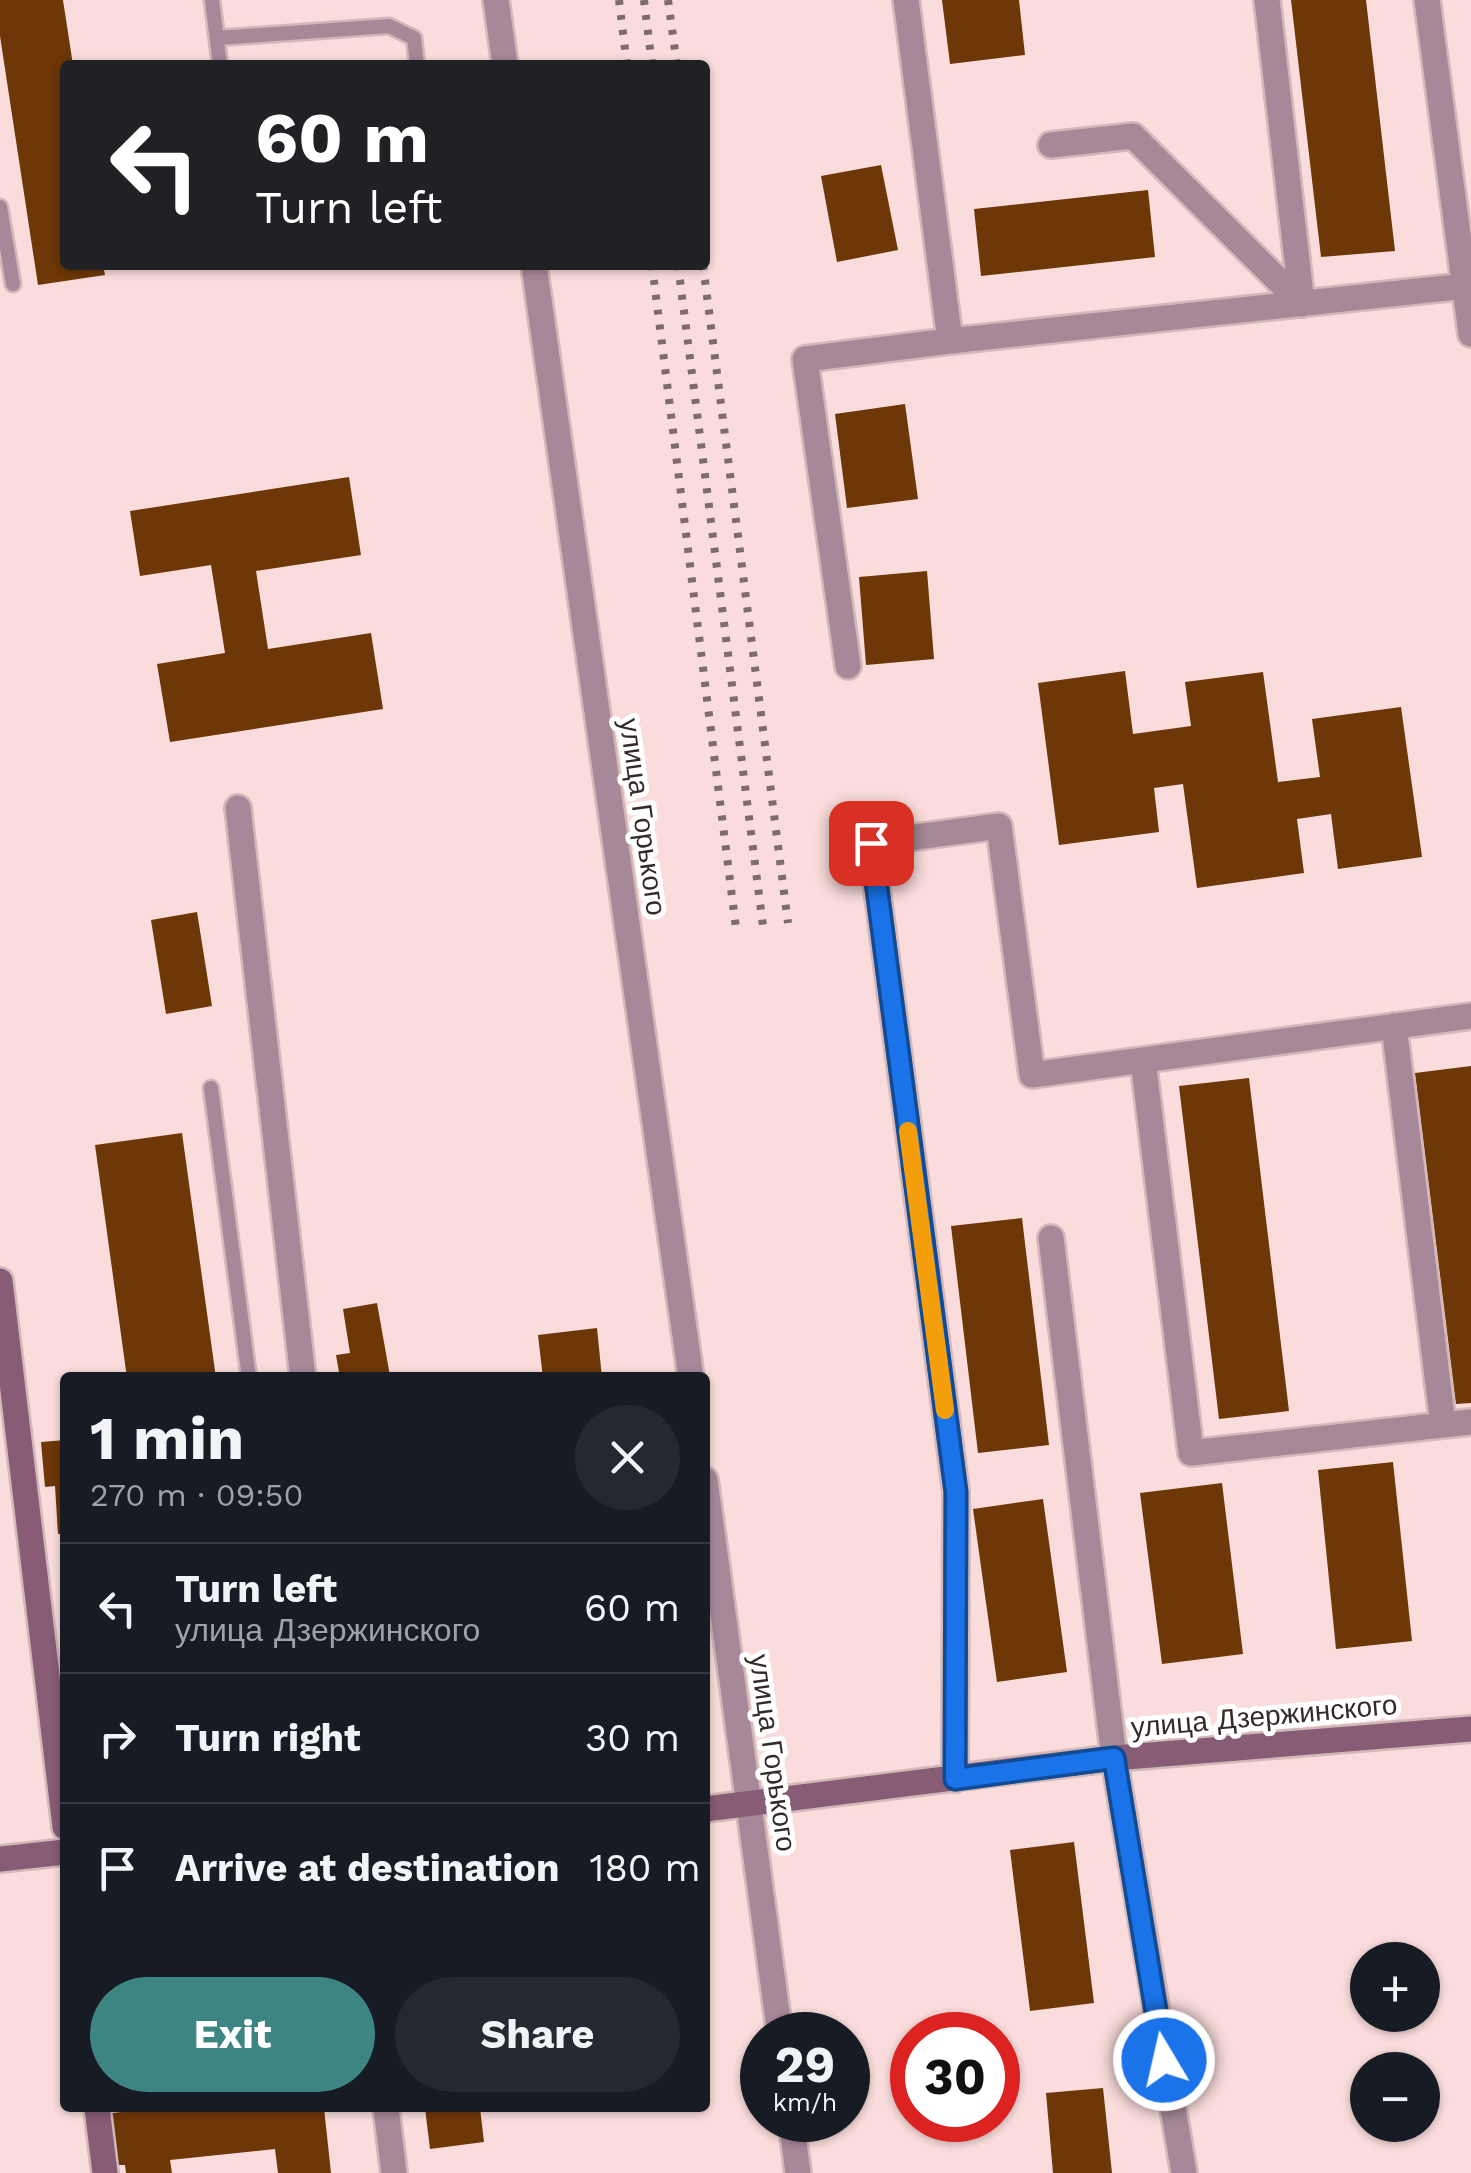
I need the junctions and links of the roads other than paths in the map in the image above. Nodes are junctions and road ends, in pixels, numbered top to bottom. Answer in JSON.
{"nodes":[{"id":1,"x":212,"y":0,"type":"edge"},
{"id":2,"x":496,"y":0,"type":"edge"},
{"id":3,"x":906,"y":0,"type":"edge"},
{"id":4,"x":1267,"y":0,"type":"edge"},
{"id":5,"x":1428,"y":0,"type":"edge"},
{"id":6,"x":216,"y":38,"type":"junction"},
{"id":7,"x":219,"y":60,"type":"edge"},
{"id":8,"x":416,"y":60,"type":"edge"},
{"id":9,"x":505,"y":60,"type":"edge"},
{"id":10,"x":1051,"y":145,"type":"dead end"},
{"id":11,"x":0,"y":207,"type":"edge"},
{"id":12,"x":535,"y":270,"type":"edge"},
{"id":13,"x":13,"y":284,"type":"dead end"},
{"id":14,"x":1465,"y":286,"type":"junction"},
{"id":15,"x":1302,"y":304,"type":"junction"},
{"id":16,"x":1471,"y":334,"type":"edge"},
{"id":17,"x":950,"y":341,"type":"junction"},
{"id":18,"x":848,"y":666,"type":"dead end"},
{"id":19,"x":238,"y":808,"type":"dead end"},
{"id":20,"x":1471,"y":1016,"type":"edge"},
{"id":21,"x":1394,"y":1026,"type":"junction"},
{"id":22,"x":1143,"y":1060,"type":"junction"},
{"id":23,"x":211,"y":1088,"type":"dead end"},
{"id":24,"x":1051,"y":1238,"type":"dead end"},
{"id":25,"x":0,"y":1281,"type":"edge"},
{"id":26,"x":248,"y":1372,"type":"edge"},
{"id":27,"x":303,"y":1372,"type":"edge"},
{"id":28,"x":690,"y":1372,"type":"edge"},
{"id":29,"x":1471,"y":1422,"type":"edge"},
{"id":30,"x":1442,"y":1425,"type":"junction"},
{"id":31,"x":710,"y":1516,"type":"edge"},
{"id":32,"x":1471,"y":1729,"type":"edge"},
{"id":33,"x":1114,"y":1758,"type":"junction"},
{"id":34,"x":955,"y":1779,"type":"junction"},
{"id":35,"x":60,"y":1784,"type":"edge"},
{"id":36,"x":750,"y":1806,"type":"junction"},
{"id":37,"x":710,"y":1809,"type":"edge"},
{"id":38,"x":60,"y":1853,"type":"edge"},
{"id":39,"x":0,"y":1859,"type":"edge"},
{"id":40,"x":777,"y":2012,"type":"edge"},
{"id":41,"x":97,"y":2112,"type":"edge"},
{"id":42,"x":386,"y":2112,"type":"edge"},
{"id":43,"x":794,"y":2142,"type":"edge"},
{"id":44,"x":105,"y":2173,"type":"edge"},
{"id":45,"x":394,"y":2173,"type":"edge"},
{"id":46,"x":798,"y":2173,"type":"edge"},
{"id":47,"x":1184,"y":2173,"type":"edge"}],
"edges":[{"from":1,"to":6,"type":"lane"},
{"from":2,"to":9,"type":"street"},
{"from":3,"to":17,"type":"street"},
{"from":4,"to":15,"type":"street"},
{"from":5,"to":14,"type":"street"},
{"from":6,"to":7,"type":"lane"},
{"from":6,"to":8,"type":"lane"},
{"from":10,"to":15,"type":"street"},
{"from":11,"to":13,"type":"lane"},
{"from":12,"to":28,"type":"street","name":"улица Горького"},
{"from":14,"to":15,"type":"street"},
{"from":14,"to":16,"type":"street"},
{"from":15,"to":17,"type":"street"},
{"from":17,"to":18,"type":"street"},
{"from":19,"to":27,"type":"street"},
{"from":20,"to":21,"type":"street"},
{"from":21,"to":22,"type":"street"},
{"from":21,"to":30,"type":"street"},
{"from":22,"to":30,"type":"street"},
{"from":22,"to":34,"type":"street"},
{"from":23,"to":26,"type":"lane"},
{"from":24,"to":33,"type":"street"},
{"from":25,"to":35,"type":"street"},
{"from":29,"to":30,"type":"street"},
{"from":31,"to":36,"type":"street","name":"улица Горького"},
{"from":32,"to":33,"type":"street","name":"улица Дзержинского"},
{"from":33,"to":34,"type":"street","name":"улица Дзержинского"},
{"from":33,"to":47,"type":"street"},
{"from":34,"to":36,"type":"street","name":"улица Дзержинского"},
{"from":36,"to":37,"type":"street","name":"улица Дзержинского"},
{"from":36,"to":40,"type":"street","name":"улица Горького"},
{"from":38,"to":39,"type":"street"},
{"from":41,"to":44,"type":"street"},
{"from":42,"to":45,"type":"street"},
{"from":43,"to":46,"type":"street"}]}
